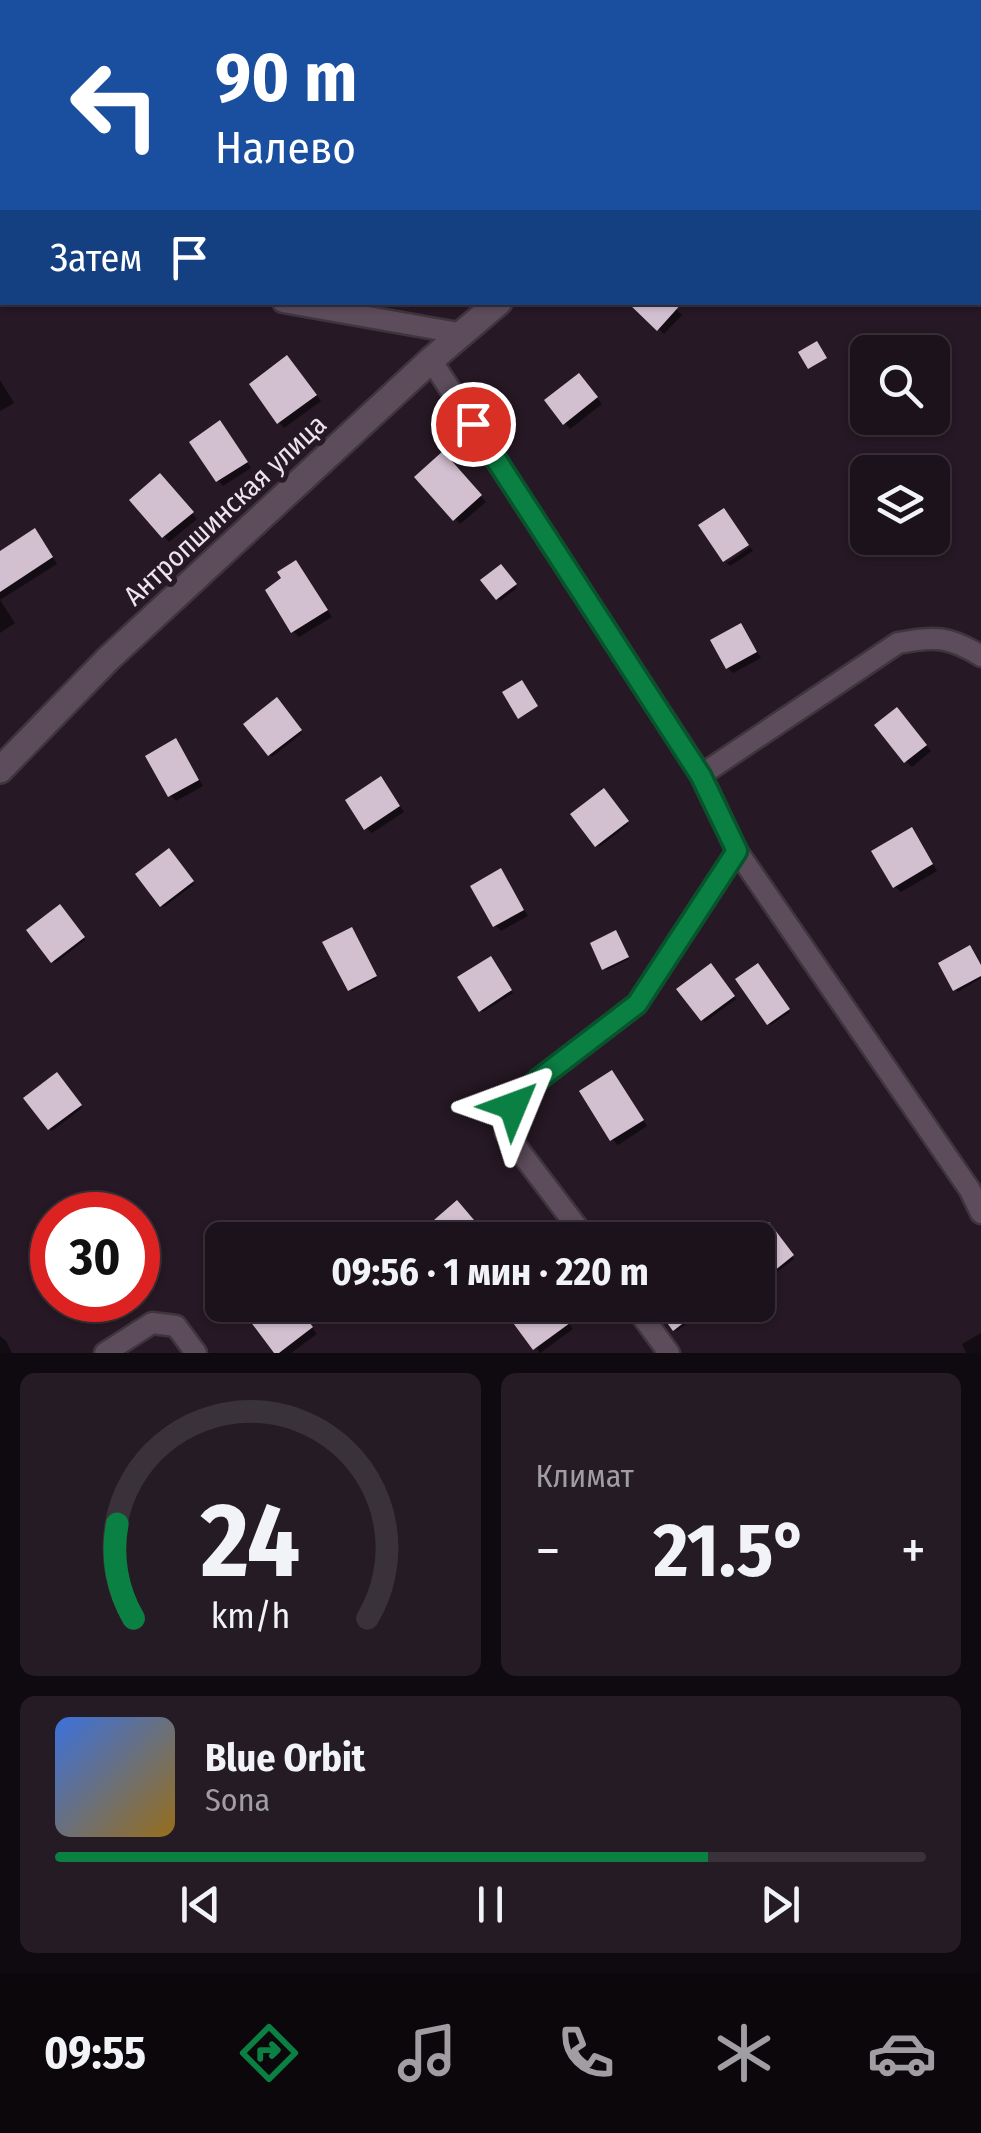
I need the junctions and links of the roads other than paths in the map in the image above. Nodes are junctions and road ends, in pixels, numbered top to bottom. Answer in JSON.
{"nodes":[{"id":1,"x":307,"y":305,"type":"edge"},
{"id":2,"x":496,"y":305,"type":"edge"},
{"id":3,"x":464,"y":334,"type":"junction"},
{"id":4,"x":431,"y":360,"type":"junction"},
{"id":5,"x":981,"y":656,"type":"edge"},
{"id":6,"x":0,"y":770,"type":"edge"},
{"id":7,"x":701,"y":776,"type":"junction"},
{"id":8,"x":737,"y":851,"type":"junction"},
{"id":9,"x":981,"y":1213,"type":"edge"},
{"id":10,"x":572,"y":1222,"type":"edge"},
{"id":11,"x":647,"y":1322,"type":"edge"},
{"id":12,"x":105,"y":1353,"type":"edge"},
{"id":13,"x":196,"y":1353,"type":"edge"},
{"id":14,"x":670,"y":1353,"type":"edge"}],
"edges":[{"from":1,"to":3,"type":"street"},
{"from":2,"to":3,"type":"street","name":"Антропшинская улица"},
{"from":3,"to":4,"type":"street","name":"Антропшинская улица"},
{"from":4,"to":6,"type":"street","name":"Антропшинская улица"},
{"from":4,"to":7,"type":"street"},
{"from":5,"to":7,"type":"street"},
{"from":7,"to":8,"type":"street"},
{"from":8,"to":9,"type":"street"},
{"from":8,"to":10,"type":"street"},
{"from":11,"to":14,"type":"street"},
{"from":12,"to":13,"type":"street"}]}
